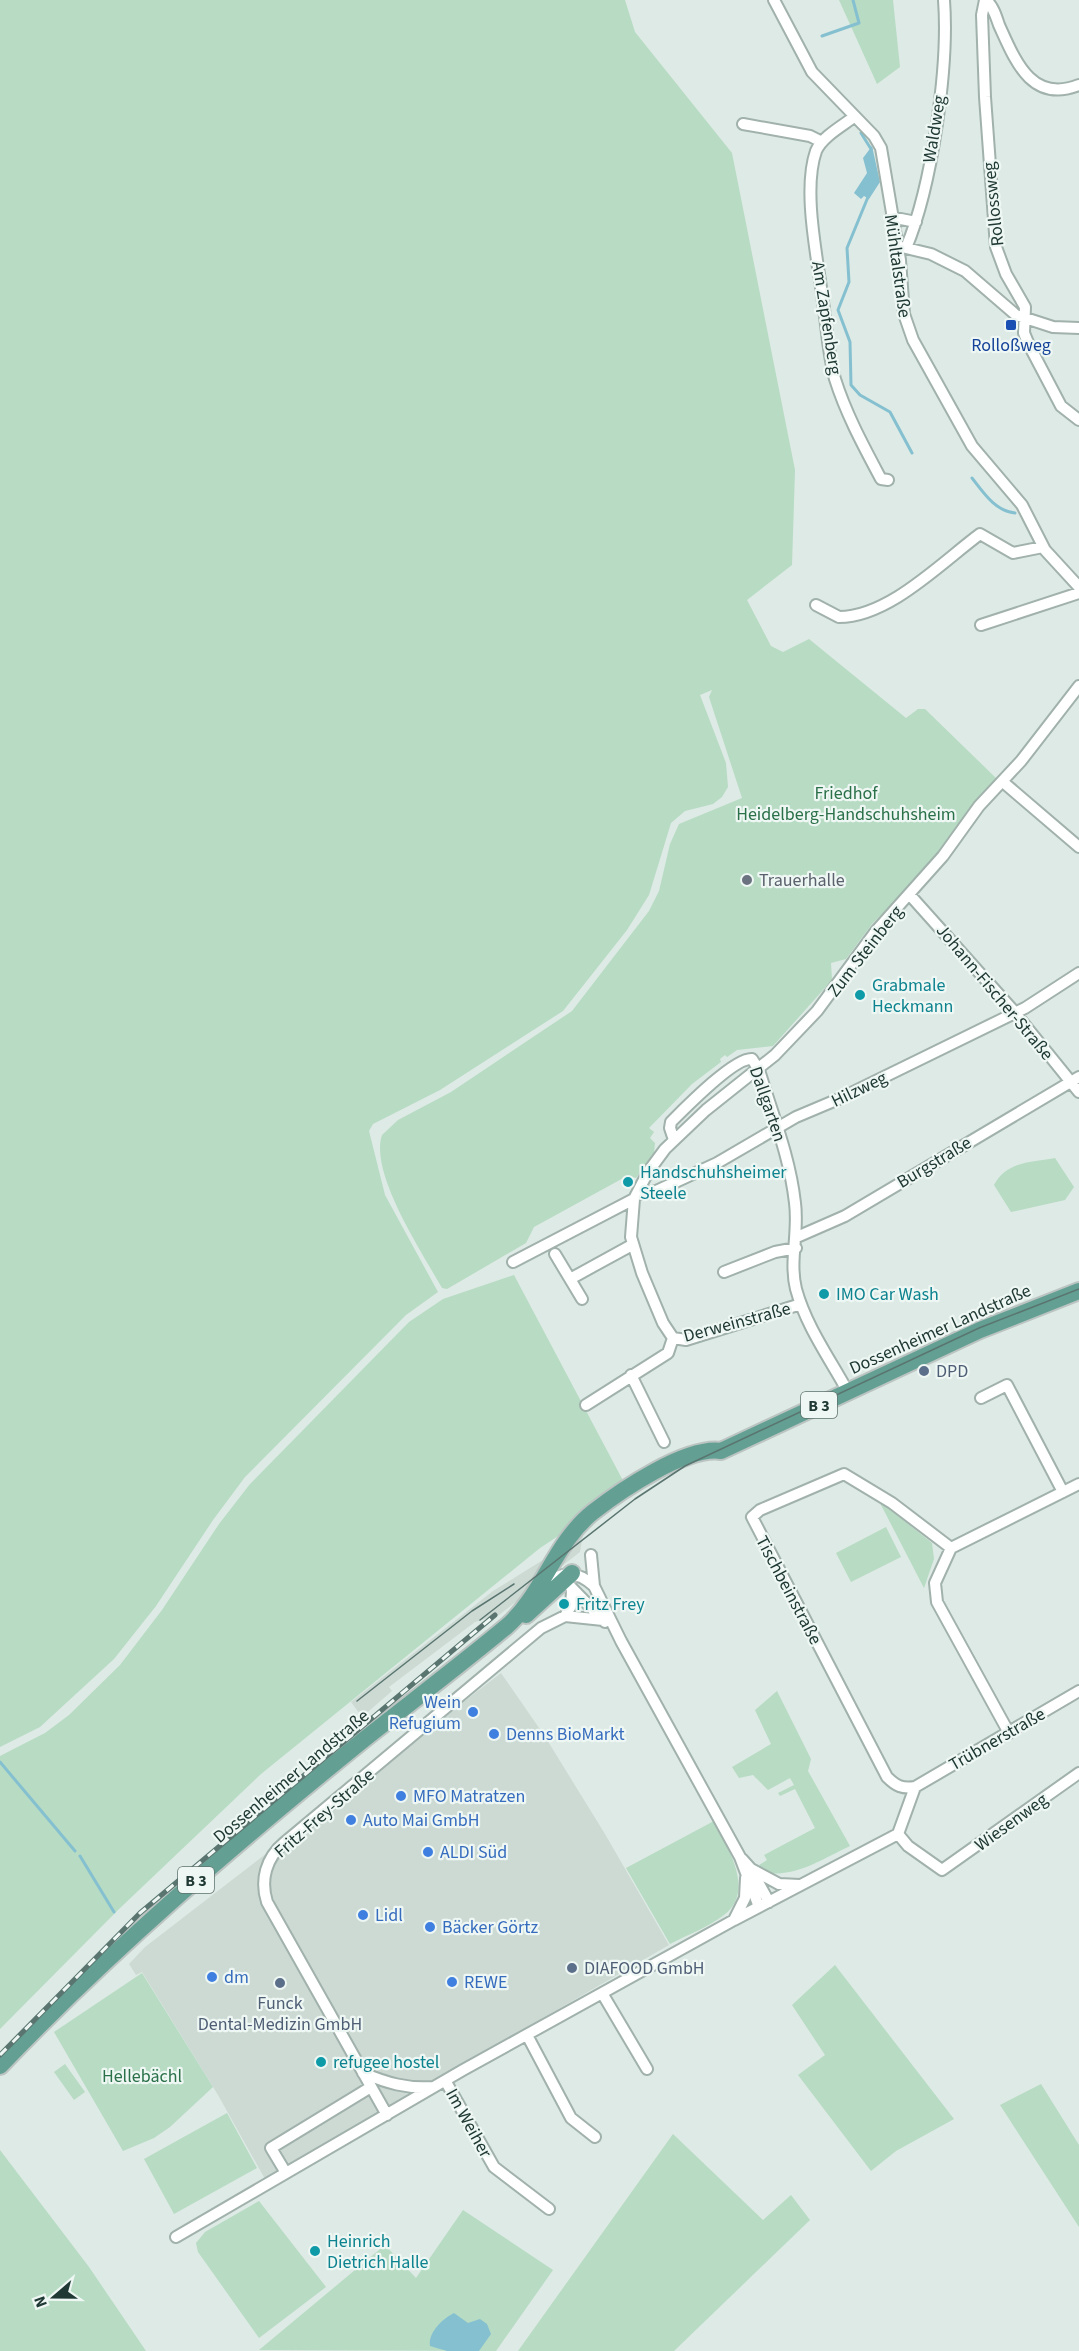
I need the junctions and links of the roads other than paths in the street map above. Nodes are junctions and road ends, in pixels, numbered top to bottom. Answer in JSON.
{"nodes":[{"id":1,"x":774,"y":0,"type":"edge"},
{"id":2,"x":944,"y":0,"type":"edge"},
{"id":3,"x":986,"y":0,"type":"edge"},
{"id":4,"x":1079,"y":85,"type":"edge"},
{"id":5,"x":854,"y":117,"type":"junction"},
{"id":6,"x":743,"y":124,"type":"dead end"},
{"id":7,"x":822,"y":142,"type":"junction"},
{"id":8,"x":891,"y":217,"type":"junction"},
{"id":9,"x":916,"y":222,"type":"junction"},
{"id":10,"x":902,"y":247,"type":"junction"},
{"id":11,"x":1024,"y":318,"type":"junction"},
{"id":12,"x":1079,"y":328,"type":"edge"},
{"id":13,"x":1079,"y":420,"type":"edge"},
{"id":14,"x":888,"y":480,"type":"dead end"},
{"id":15,"x":1042,"y":547,"type":"junction"},
{"id":16,"x":1079,"y":587,"type":"edge"},
{"id":17,"x":1079,"y":593,"type":"edge"},
{"id":18,"x":816,"y":605,"type":"dead end"},
{"id":19,"x":981,"y":625,"type":"dead end"},
{"id":20,"x":1079,"y":686,"type":"edge"},
{"id":21,"x":1003,"y":782,"type":"junction"},
{"id":22,"x":1079,"y":847,"type":"edge"},
{"id":23,"x":909,"y":894,"type":"junction"},
{"id":24,"x":1079,"y":973,"type":"edge"},
{"id":25,"x":1014,"y":1013,"type":"junction"},
{"id":26,"x":759,"y":1070,"type":"junction"},
{"id":27,"x":1075,"y":1079,"type":"edge"},
{"id":28,"x":1079,"y":1092,"type":"edge"},
{"id":29,"x":778,"y":1129,"type":"junction"},
{"id":30,"x":675,"y":1140,"type":"junction"},
{"id":31,"x":635,"y":1197,"type":"junction"},
{"id":32,"x":796,"y":1243,"type":"junction"},
{"id":33,"x":632,"y":1245,"type":"junction"},
{"id":34,"x":555,"y":1254,"type":"dead end"},
{"id":35,"x":513,"y":1262,"type":"dead end"},
{"id":36,"x":724,"y":1272,"type":"dead end"},
{"id":37,"x":570,"y":1279,"type":"junction"},
{"id":38,"x":1079,"y":1291,"type":"edge"},
{"id":39,"x":582,"y":1299,"type":"dead end"},
{"id":40,"x":801,"y":1304,"type":"junction"},
{"id":41,"x":673,"y":1338,"type":"junction"},
{"id":42,"x":631,"y":1375,"type":"junction"},
{"id":43,"x":848,"y":1392,"type":"junction"},
{"id":44,"x":981,"y":1398,"type":"dead end"},
{"id":45,"x":586,"y":1405,"type":"dead end"},
{"id":46,"x":664,"y":1442,"type":"dead end"},
{"id":47,"x":1079,"y":1484,"type":"edge"},
{"id":48,"x":1063,"y":1492,"type":"junction"},
{"id":49,"x":592,"y":1513,"type":"junction"},
{"id":50,"x":951,"y":1548,"type":"junction"},
{"id":51,"x":591,"y":1556,"type":"dead end"},
{"id":52,"x":568,"y":1580,"type":"junction"},
{"id":53,"x":594,"y":1586,"type":"junction"},
{"id":54,"x":536,"y":1588,"type":"junction"},
{"id":55,"x":565,"y":1616,"type":"junction"},
{"id":56,"x":603,"y":1620,"type":"junction"},
{"id":57,"x":509,"y":1624,"type":"junction"},
{"id":58,"x":621,"y":1641,"type":"junction"},
{"id":59,"x":1079,"y":1691,"type":"edge"},
{"id":60,"x":1009,"y":1733,"type":"junction"},
{"id":61,"x":1079,"y":1773,"type":"edge"},
{"id":62,"x":915,"y":1787,"type":"junction"},
{"id":63,"x":898,"y":1834,"type":"junction"},
{"id":64,"x":748,"y":1872,"type":"junction"},
{"id":65,"x":800,"y":1885,"type":"junction"},
{"id":66,"x":764,"y":1904,"type":"junction"},
{"id":67,"x":735,"y":1920,"type":"junction"},
{"id":68,"x":602,"y":1993,"type":"junction"},
{"id":69,"x":527,"y":2035,"type":"junction"},
{"id":70,"x":0,"y":2066,"type":"edge"},
{"id":71,"x":647,"y":2069,"type":"dead end"},
{"id":72,"x":363,"y":2073,"type":"junction"},
{"id":73,"x":441,"y":2084,"type":"junction"},
{"id":74,"x":371,"y":2087,"type":"junction"},
{"id":75,"x":387,"y":2115,"type":"junction"},
{"id":76,"x":595,"y":2137,"type":"dead end"},
{"id":77,"x":286,"y":2173,"type":"junction"},
{"id":78,"x":549,"y":2209,"type":"dead end"},
{"id":79,"x":176,"y":2237,"type":"dead end"}],
"edges":[{"from":1,"to":5,"type":"street","name":"Mühltalstraße"},
{"from":2,"to":9,"type":"street","name":"Waldweg"},
{"from":3,"to":4,"type":"street"},
{"from":3,"to":11,"type":"street","name":"Rollossweg"},
{"from":5,"to":7,"type":"street"},
{"from":5,"to":8,"type":"street","name":"Mühltalstraße"},
{"from":6,"to":7,"type":"street"},
{"from":7,"to":14,"type":"street","name":"Am Zapfenberg"},
{"from":8,"to":9,"type":"street"},
{"from":8,"to":10,"type":"street","name":"Mühltalstraße"},
{"from":9,"to":10,"type":"street","name":"Waldweg"},
{"from":10,"to":11,"type":"street"},
{"from":10,"to":15,"type":"street","name":"Mühltalstraße"},
{"from":11,"to":12,"type":"street"},
{"from":11,"to":13,"type":"street","name":"Rollossweg"},
{"from":15,"to":16,"type":"street","name":"Mühltalstraße"},
{"from":15,"to":18,"type":"street"},
{"from":17,"to":19,"type":"street"},
{"from":20,"to":21,"type":"street","name":"Zum Steinberg"},
{"from":21,"to":22,"type":"street"},
{"from":21,"to":23,"type":"street","name":"Zum Steinberg"},
{"from":23,"to":25,"type":"street","name":"Johann-Fischer-Straße"},
{"from":23,"to":26,"type":"street","name":"Zum Steinberg"},
{"from":24,"to":25,"type":"street","name":"Hilzweg"},
{"from":25,"to":27,"type":"street","name":"Johann-Fischer-Straße"},
{"from":25,"to":29,"type":"street","name":"Hilzweg"},
{"from":26,"to":29,"type":"street","name":"Dallgarten"},
{"from":26,"to":30,"type":"street","name":"Zum Steinberg"},
{"from":26,"to":30,"type":"street","name":"Dallgarten"},
{"from":27,"to":28,"type":"street","name":"Johann-Fischer-Straße"},
{"from":27,"to":32,"type":"street","name":"Burgstraße"},
{"from":29,"to":31,"type":"street","name":"Hilzweg"},
{"from":29,"to":32,"type":"street","name":"Dallgarten"},
{"from":30,"to":31,"type":"street","name":"Zum Steinberg"},
{"from":31,"to":33,"type":"street","name":"Zum Steinberg"},
{"from":31,"to":35,"type":"street"},
{"from":32,"to":36,"type":"street","name":"Burgstraße"},
{"from":32,"to":40,"type":"street"},
{"from":33,"to":37,"type":"street"},
{"from":33,"to":41,"type":"street","name":"Zum Steinberg"},
{"from":34,"to":37,"type":"street"},
{"from":37,"to":39,"type":"street"},
{"from":38,"to":43,"type":"main road","name":"Dossenheimer Landstraße","number":"B 3"},
{"from":40,"to":41,"type":"street","name":"Derweinstraße"},
{"from":40,"to":43,"type":"street"},
{"from":41,"to":42,"type":"street"},
{"from":42,"to":45,"type":"street"},
{"from":42,"to":46,"type":"street"},
{"from":43,"to":49,"type":"main road","name":"Dossenheimer Landstraße","number":"B 3"},
{"from":44,"to":48,"type":"street"},
{"from":47,"to":48,"type":"street"},
{"from":48,"to":50,"type":"street"},
{"from":49,"to":52,"type":"main road","name":"Dossenheimer Landstraße","number":"B 3"},
{"from":49,"to":54,"type":"main road","name":"Dossenheimer Landstraße","number":"B 3"},
{"from":50,"to":60,"type":"street"},
{"from":50,"to":62,"type":"street","name":"Tischbeinstraße"},
{"from":51,"to":53,"type":"street"},
{"from":52,"to":53,"type":"street"},
{"from":52,"to":54,"type":"street","name":"Dossenheimer Landstraße"},
{"from":52,"to":55,"type":"street"},
{"from":52,"to":56,"type":"street"},
{"from":52,"to":57,"type":"main road","name":"Dossenheimer Landstraße","number":"B 3"},
{"from":53,"to":58,"type":"street"},
{"from":54,"to":57,"type":"main road","name":"Dossenheimer Landstraße","number":"B 3"},
{"from":55,"to":56,"type":"street"},
{"from":55,"to":72,"type":"street","name":"Fritz-Frey-Straße"},
{"from":56,"to":58,"type":"street"},
{"from":57,"to":70,"type":"main road","name":"Dossenheimer Landstraße","number":"B 3"},
{"from":58,"to":64,"type":"street"},
{"from":59,"to":60,"type":"street","name":"Trübnerstraße"},
{"from":60,"to":62,"type":"street","name":"Trübnerstraße"},
{"from":61,"to":63,"type":"street","name":"Wiesenweg"},
{"from":62,"to":63,"type":"street"},
{"from":63,"to":65,"type":"street"},
{"from":64,"to":65,"type":"street"},
{"from":64,"to":66,"type":"street"},
{"from":64,"to":67,"type":"street"},
{"from":65,"to":66,"type":"street"},
{"from":66,"to":67,"type":"street"},
{"from":67,"to":68,"type":"street"},
{"from":68,"to":69,"type":"street"},
{"from":68,"to":71,"type":"street"},
{"from":69,"to":73,"type":"street"},
{"from":69,"to":76,"type":"street"},
{"from":72,"to":73,"type":"street"},
{"from":72,"to":74,"type":"street","name":"Fritz-Frey-Straße"},
{"from":73,"to":75,"type":"street"},
{"from":73,"to":78,"type":"street","name":"Im Weiher"},
{"from":74,"to":75,"type":"street","name":"Fritz-Frey-Straße"},
{"from":74,"to":77,"type":"street"},
{"from":75,"to":77,"type":"street"},
{"from":77,"to":79,"type":"street"}]}
